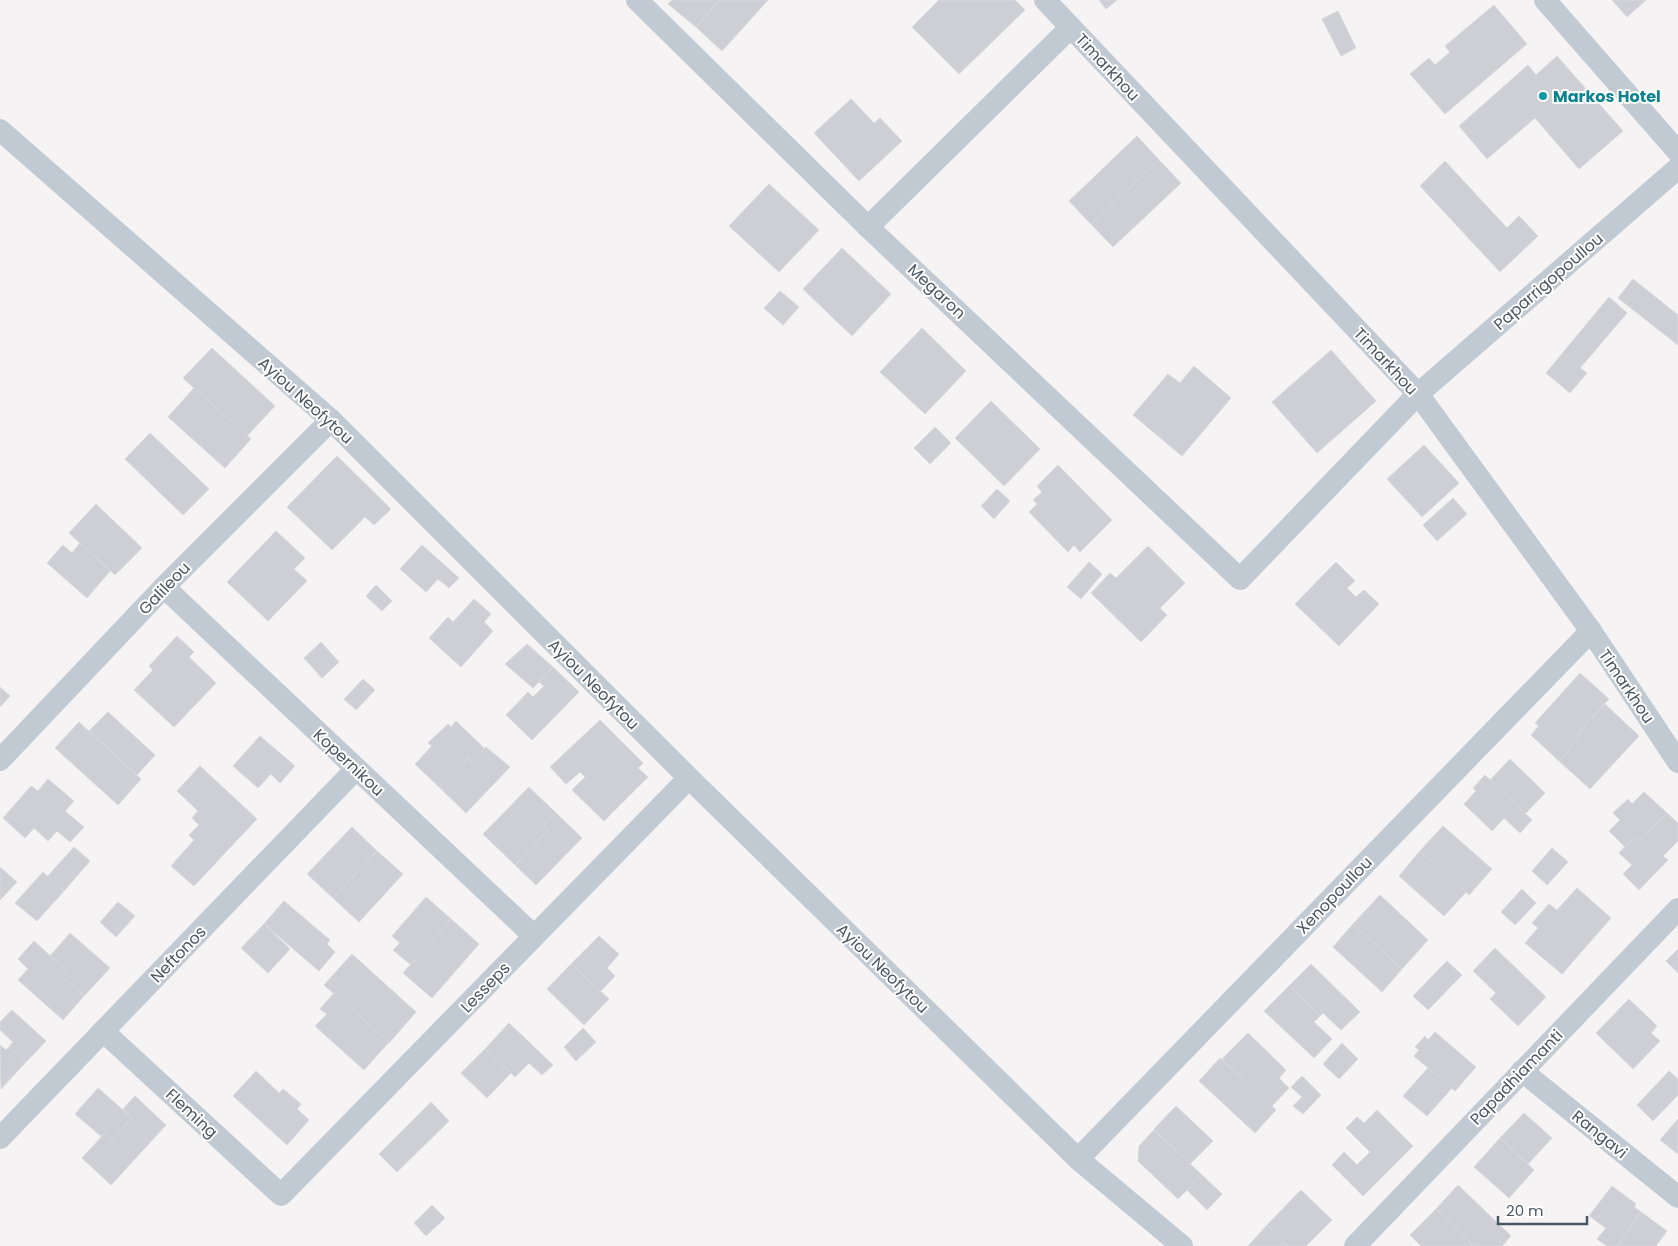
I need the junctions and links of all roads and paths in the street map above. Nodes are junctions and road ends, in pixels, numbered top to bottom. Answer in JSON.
{"nodes":[{"id":1,"x":637,"y":0,"type":"edge"},
{"id":2,"x":1045,"y":0,"type":"edge"},
{"id":3,"x":1545,"y":0,"type":"edge"},
{"id":4,"x":1070,"y":28,"type":"junction"},
{"id":5,"x":0,"y":130,"type":"edge"},
{"id":6,"x":1678,"y":152,"type":"edge"},
{"id":7,"x":1678,"y":168,"type":"edge"},
{"id":8,"x":868,"y":227,"type":"junction"},
{"id":9,"x":1418,"y":394,"type":"junction"},
{"id":10,"x":331,"y":420,"type":"junction"},
{"id":11,"x":1240,"y":579,"type":"joint"},
{"id":12,"x":164,"y":587,"type":"junction"},
{"id":13,"x":1591,"y":631,"type":"junction"},
{"id":14,"x":0,"y":760,"type":"edge"},
{"id":15,"x":1678,"y":762,"type":"edge"},
{"id":16,"x":356,"y":769,"type":"junction"},
{"id":17,"x":688,"y":778,"type":"junction"},
{"id":18,"x":1678,"y":909,"type":"edge"},
{"id":19,"x":534,"y":936,"type":"junction"},
{"id":20,"x":104,"y":1031,"type":"junction"},
{"id":21,"x":1522,"y":1071,"type":"junction"},
{"id":22,"x":0,"y":1138,"type":"edge"},
{"id":23,"x":1078,"y":1159,"type":"junction"},
{"id":24,"x":281,"y":1195,"type":"joint"},
{"id":25,"x":1678,"y":1197,"type":"edge"},
{"id":26,"x":1182,"y":1246,"type":"edge"},
{"id":27,"x":1355,"y":1246,"type":"edge"}],
"edges":[{"from":1,"to":8,"type":"street","name":"Megaron"},
{"from":2,"to":4,"type":"street","name":"Timarkhou"},
{"from":3,"to":6,"type":"street"},
{"from":4,"to":8,"type":"street"},
{"from":4,"to":9,"type":"street","name":"Timarkhou"},
{"from":5,"to":10,"type":"street","name":"Ayiou Neofytou"},
{"from":7,"to":9,"type":"street","name":"Paparrigopoullou"},
{"from":8,"to":11,"type":"street","name":"Megaron"},
{"from":9,"to":11,"type":"street","name":"Paparrigopoullou"},
{"from":9,"to":13,"type":"street","name":"Timarkhou"},
{"from":10,"to":12,"type":"street","name":"Galileou"},
{"from":10,"to":17,"type":"street","name":"Ayiou Neofytou"},
{"from":12,"to":14,"type":"street","name":"Galileou"},
{"from":12,"to":16,"type":"street","name":"Kopernikou"},
{"from":13,"to":15,"type":"street","name":"Timarkhou"},
{"from":13,"to":23,"type":"street","name":"Xenopoullou"},
{"from":16,"to":19,"type":"street","name":"Kopernikou"},
{"from":16,"to":20,"type":"street","name":"Neftonos"},
{"from":17,"to":19,"type":"street","name":"Lesseps"},
{"from":17,"to":23,"type":"street","name":"Ayiou Neofytou"},
{"from":18,"to":21,"type":"street","name":"Papadhiamanti"},
{"from":19,"to":24,"type":"street","name":"Lesseps"},
{"from":20,"to":22,"type":"street","name":"Neftonos"},
{"from":20,"to":24,"type":"street","name":"Fleming"},
{"from":21,"to":25,"type":"street","name":"Rangavi"},
{"from":21,"to":27,"type":"street","name":"Papadhiamanti"},
{"from":23,"to":26,"type":"street","name":"Ayiou Neofytou"}]}
